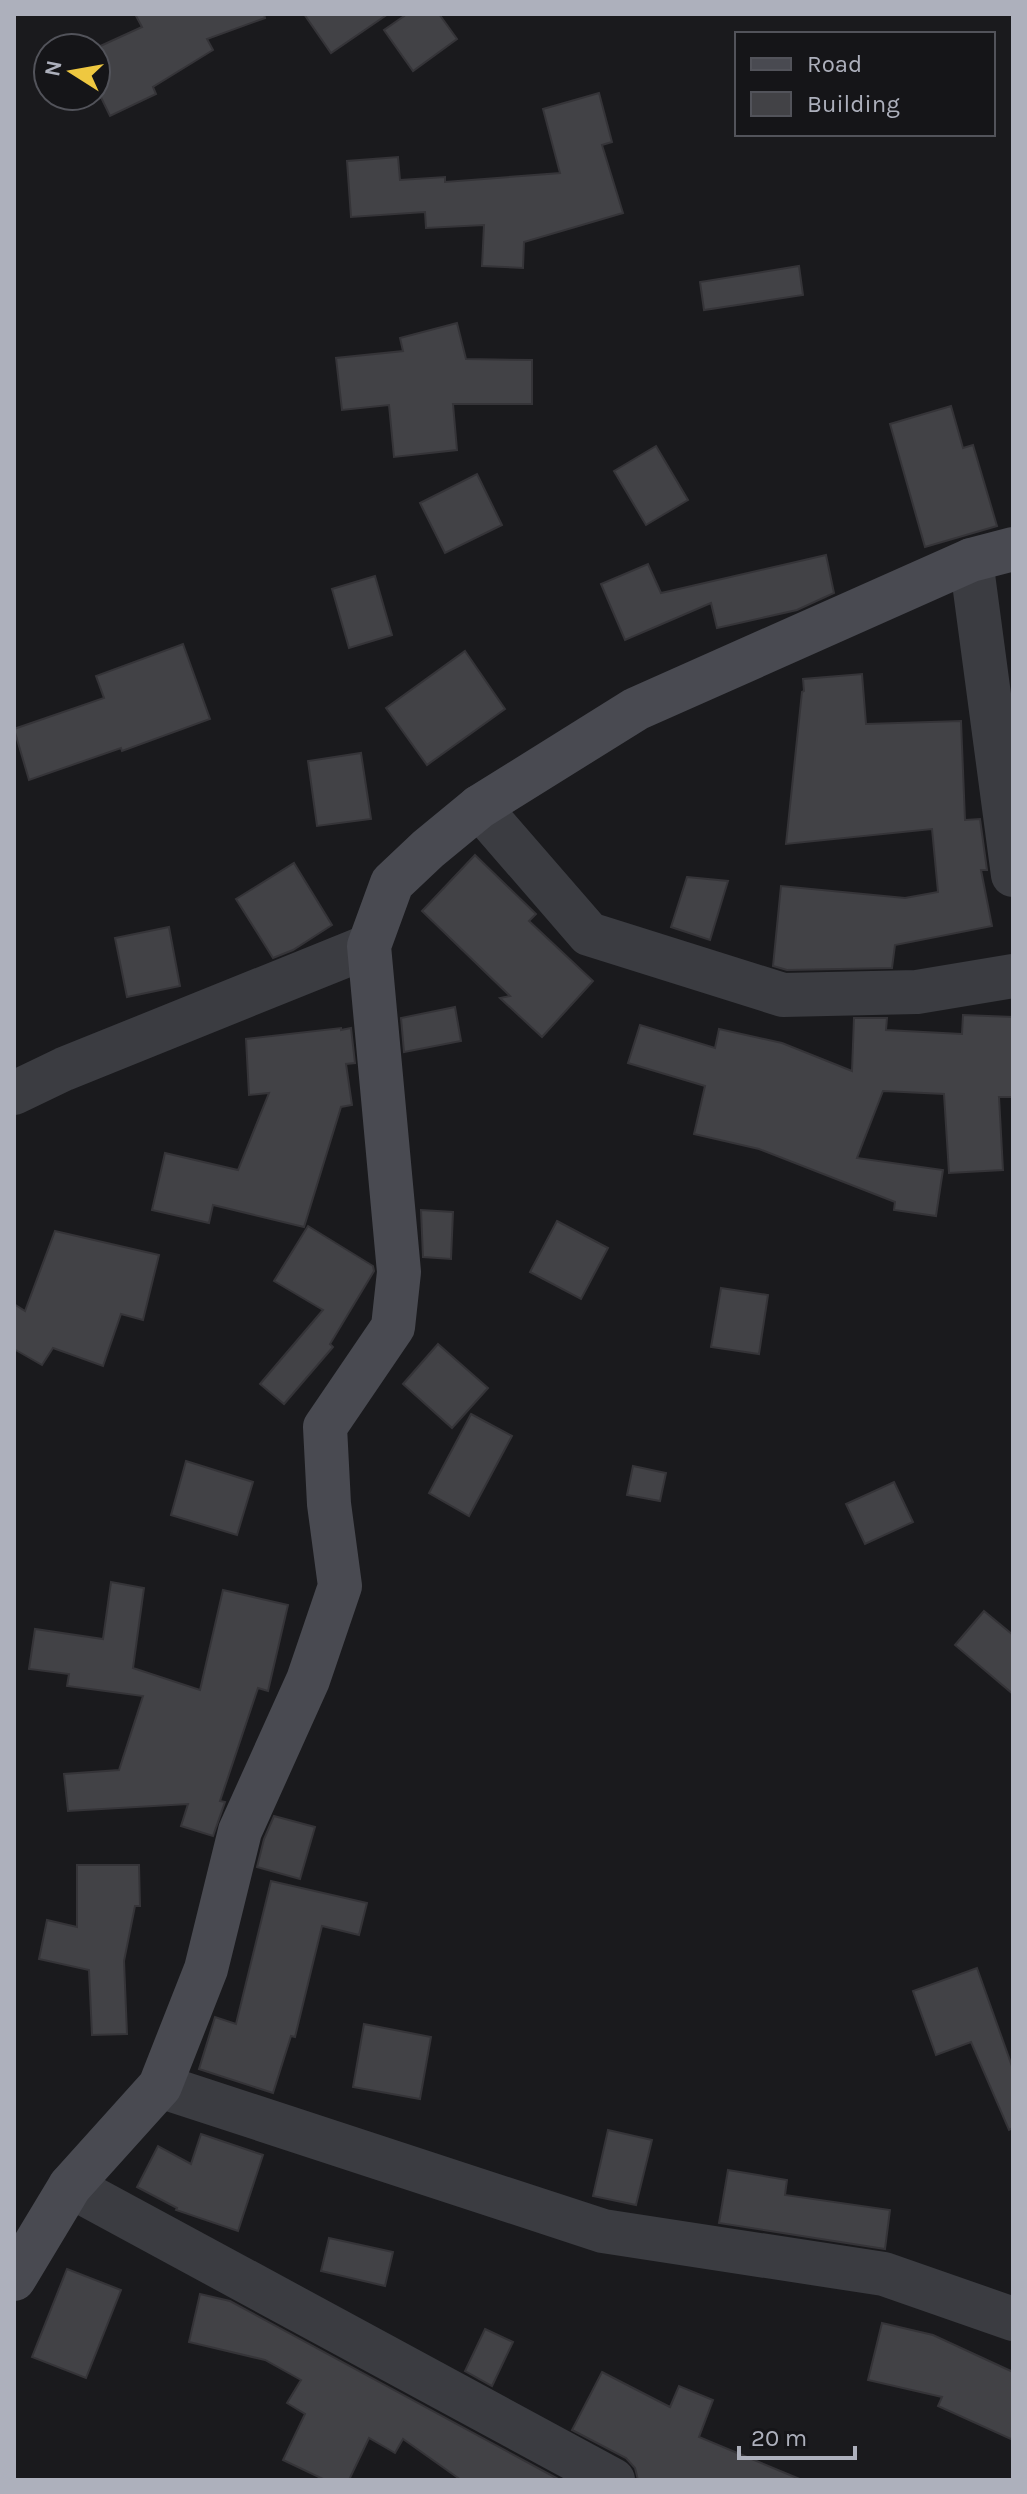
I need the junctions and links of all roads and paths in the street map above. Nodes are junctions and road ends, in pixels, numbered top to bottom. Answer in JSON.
{"nodes":[{"id":1,"x":1013,"y":549,"type":"edge"},
{"id":2,"x":971,"y":560,"type":"junction"},
{"id":3,"x":479,"y":807,"type":"junction"},
{"id":4,"x":1013,"y":875,"type":"edge"},
{"id":5,"x":369,"y":946,"type":"junction"},
{"id":6,"x":1013,"y":976,"type":"edge"},
{"id":7,"x":14,"y":1093,"type":"edge"},
{"id":8,"x":160,"y":2086,"type":"junction"},
{"id":9,"x":70,"y":2186,"type":"junction"},
{"id":10,"x":14,"y":2279,"type":"edge"},
{"id":11,"x":1013,"y":2319,"type":"edge"},
{"id":12,"x":613,"y":2480,"type":"edge"}],
"edges":[{"from":1,"to":2,"type":"street"},
{"from":2,"to":3,"type":"street"},
{"from":2,"to":4,"type":"street"},
{"from":3,"to":5,"type":"street"},
{"from":3,"to":6,"type":"street"},
{"from":5,"to":7,"type":"street"},
{"from":5,"to":8,"type":"street"},
{"from":8,"to":9,"type":"street"},
{"from":8,"to":11,"type":"street"},
{"from":9,"to":10,"type":"street"},
{"from":9,"to":12,"type":"street"}]}
